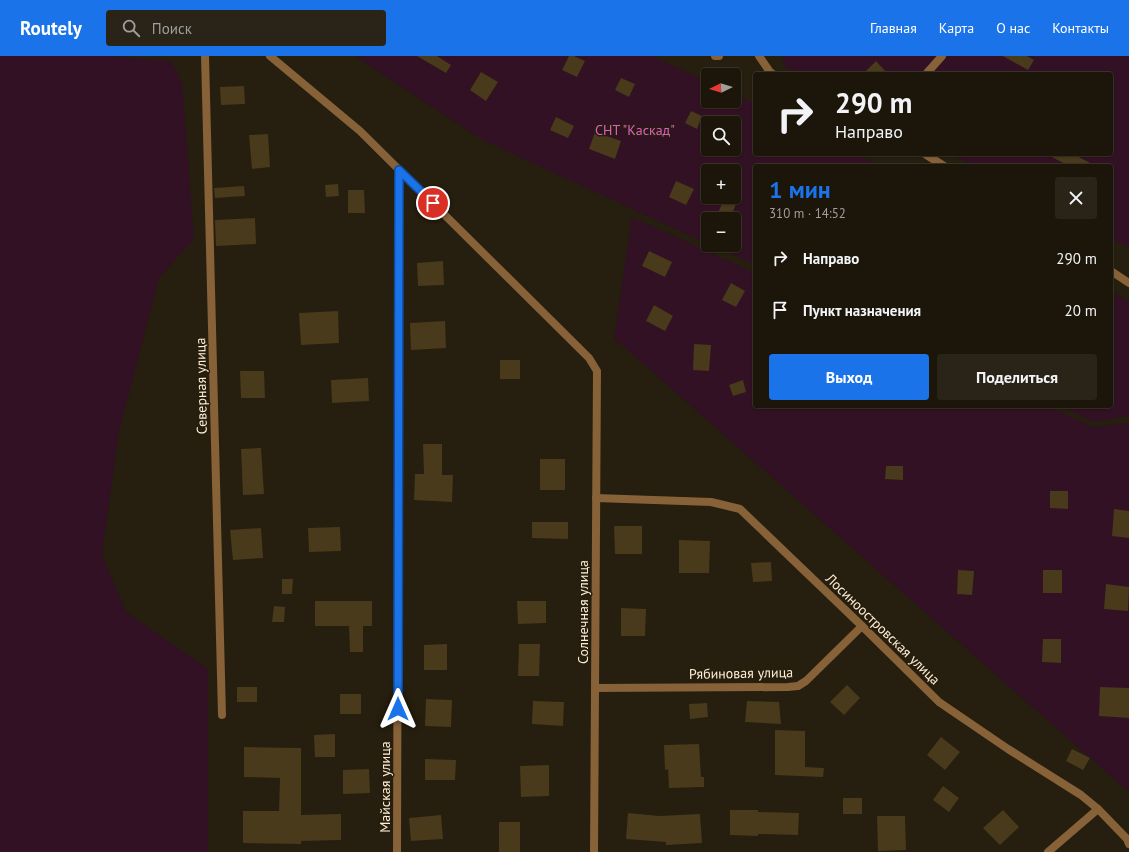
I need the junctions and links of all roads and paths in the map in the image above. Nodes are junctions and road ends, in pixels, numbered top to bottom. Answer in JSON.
{"nodes":[{"id":1,"x":205,"y":56,"type":"edge"},
{"id":2,"x":270,"y":56,"type":"edge"},
{"id":3,"x":715,"y":56,"type":"edge"},
{"id":4,"x":719,"y":56,"type":"edge"},
{"id":5,"x":759,"y":56,"type":"edge"},
{"id":6,"x":942,"y":56,"type":"edge"},
{"id":7,"x":770,"y":72,"type":"edge"},
{"id":8,"x":928,"y":72,"type":"edge"},
{"id":9,"x":928,"y":156,"type":"edge"},
{"id":10,"x":941,"y":164,"type":"edge"},
{"id":11,"x":399,"y":170,"type":"junction"},
{"id":12,"x":1113,"y":272,"type":"edge"},
{"id":13,"x":1129,"y":283,"type":"edge"},
{"id":14,"x":596,"y":498,"type":"junction"},
{"id":15,"x":862,"y":626,"type":"junction"},
{"id":16,"x":595,"y":688,"type":"junction"},
{"id":17,"x":222,"y":715,"type":"dead end"},
{"id":18,"x":1098,"y":809,"type":"junction"},
{"id":19,"x":1129,"y":844,"type":"edge"},
{"id":20,"x":397,"y":852,"type":"edge"},
{"id":21,"x":594,"y":852,"type":"edge"},
{"id":22,"x":1048,"y":852,"type":"edge"}],
"edges":[{"from":1,"to":17,"type":"street","name":"Северная улица"},
{"from":2,"to":11,"type":"street"},
{"from":3,"to":4,"type":"street"},
{"from":5,"to":7,"type":"street"},
{"from":6,"to":8,"type":"street"},
{"from":9,"to":10,"type":"street"},
{"from":11,"to":14,"type":"street","name":"Солнечная улица"},
{"from":11,"to":20,"type":"street","name":"Майская улица"},
{"from":12,"to":13,"type":"street"},
{"from":14,"to":15,"type":"street","name":"Лосиноостровская улица"},
{"from":14,"to":16,"type":"street","name":"Солнечная улица"},
{"from":15,"to":16,"type":"street","name":"Рябиновая улица"},
{"from":15,"to":18,"type":"street","name":"Лосиноостровская улица"},
{"from":16,"to":21,"type":"street","name":"Солнечная улица"},
{"from":18,"to":19,"type":"street","name":"Лосиноостровская улица"},
{"from":18,"to":22,"type":"street"}]}
